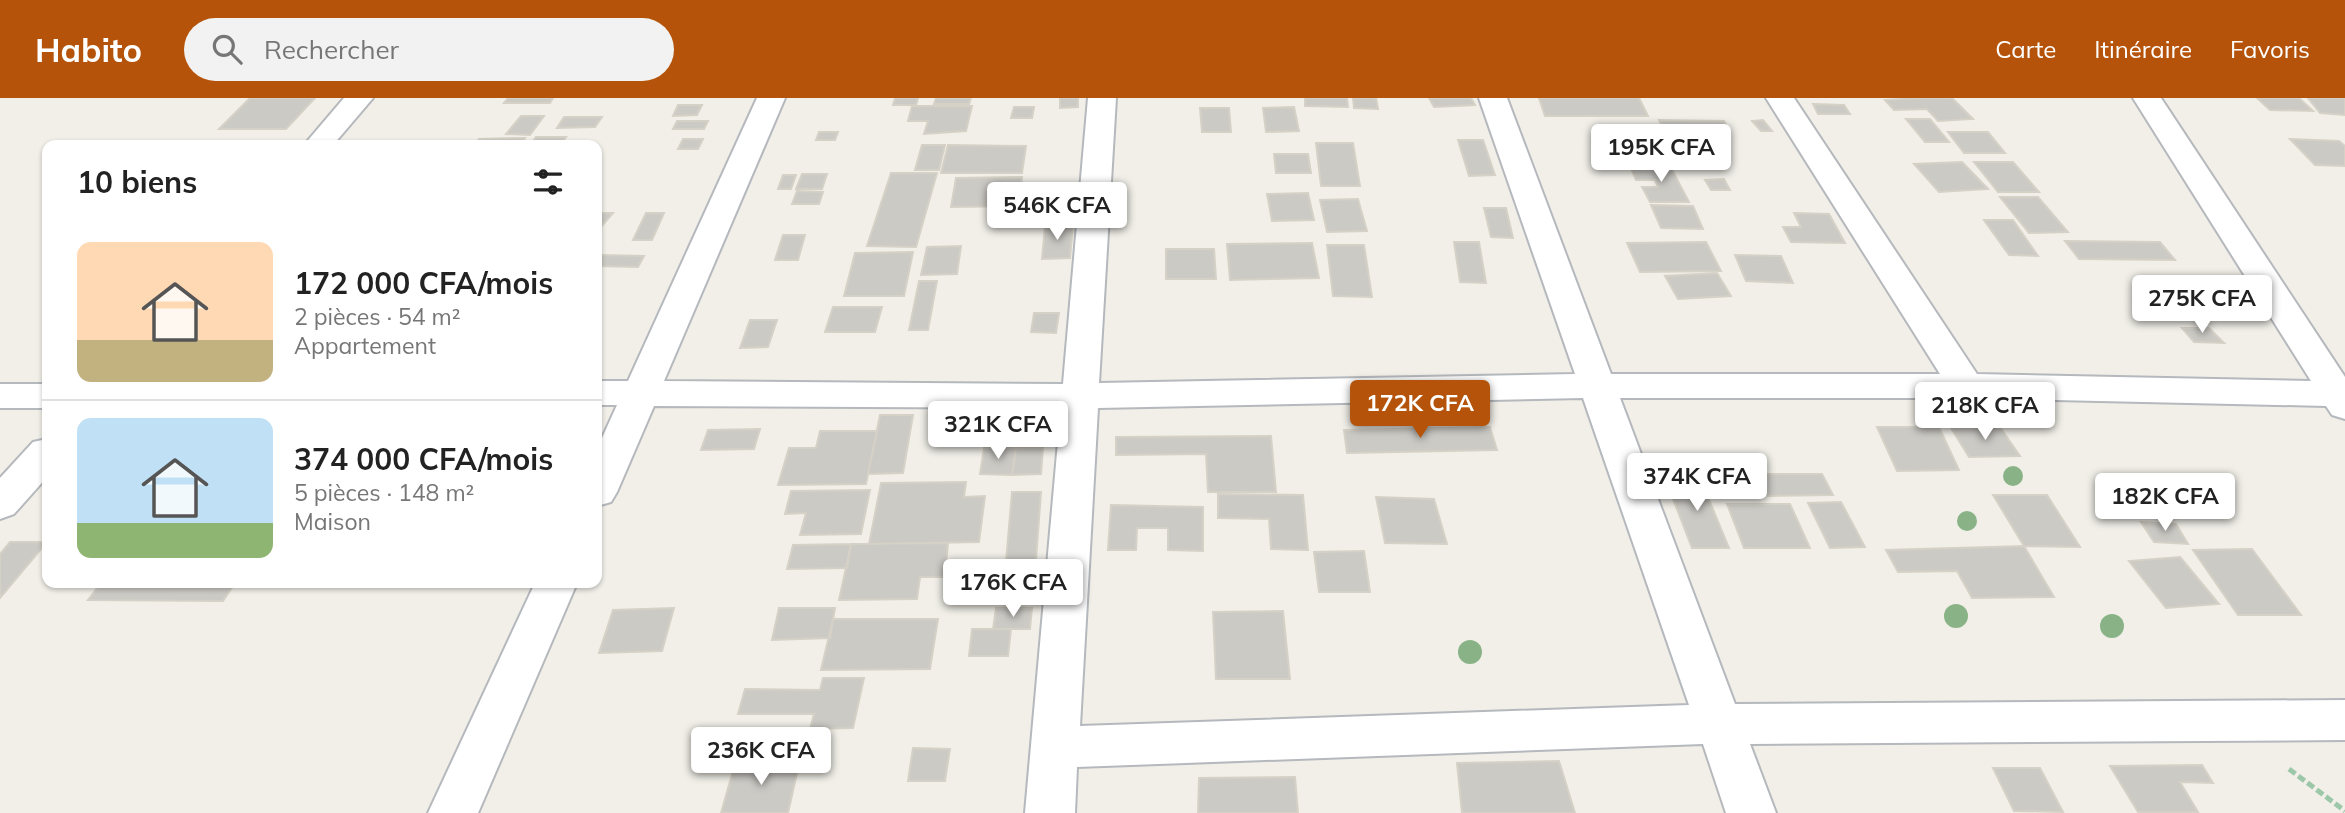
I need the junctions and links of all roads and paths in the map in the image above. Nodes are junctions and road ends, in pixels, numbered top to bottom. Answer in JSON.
{"nodes":[{"id":1,"x":359,"y":98,"type":"edge"},
{"id":2,"x":771,"y":98,"type":"edge"},
{"id":3,"x":1102,"y":98,"type":"edge"},
{"id":4,"x":1493,"y":98,"type":"edge"},
{"id":5,"x":1780,"y":98,"type":"edge"},
{"id":6,"x":2147,"y":98,"type":"edge"},
{"id":7,"x":322,"y":140,"type":"edge"},
{"id":8,"x":1597,"y":386,"type":"junction"},
{"id":9,"x":1966,"y":386,"type":"junction"},
{"id":10,"x":602,"y":393,"type":"edge"},
{"id":11,"x":642,"y":393,"type":"junction"},
{"id":12,"x":0,"y":396,"type":"edge"},
{"id":13,"x":42,"y":396,"type":"edge"},
{"id":14,"x":1080,"y":396,"type":"junction"},
{"id":15,"x":2342,"y":398,"type":"edge"},
{"id":16,"x":42,"y":458,"type":"edge"},
{"id":17,"x":602,"y":481,"type":"edge"},
{"id":18,"x":0,"y":504,"type":"edge"},
{"id":19,"x":554,"y":588,"type":"edge"},
{"id":20,"x":2345,"y":720,"type":"edge"},
{"id":21,"x":1719,"y":724,"type":"junction"},
{"id":22,"x":1055,"y":747,"type":"junction"},
{"id":23,"x":453,"y":813,"type":"edge"},
{"id":24,"x":1050,"y":813,"type":"edge"},
{"id":25,"x":1751,"y":813,"type":"edge"}],
"edges":[{"from":1,"to":7,"type":"street"},
{"from":2,"to":11,"type":"street"},
{"from":3,"to":14,"type":"street"},
{"from":4,"to":8,"type":"street"},
{"from":5,"to":9,"type":"street"},
{"from":6,"to":15,"type":"street"},
{"from":8,"to":9,"type":"street"},
{"from":8,"to":14,"type":"street"},
{"from":8,"to":21,"type":"street"},
{"from":9,"to":15,"type":"street"},
{"from":10,"to":11,"type":"street"},
{"from":11,"to":14,"type":"street"},
{"from":11,"to":17,"type":"street"},
{"from":12,"to":13,"type":"street"},
{"from":14,"to":22,"type":"street"},
{"from":16,"to":18,"type":"street"},
{"from":19,"to":23,"type":"street"},
{"from":20,"to":21,"type":"street"},
{"from":21,"to":22,"type":"street"},
{"from":21,"to":25,"type":"street"},
{"from":22,"to":24,"type":"street"}]}
